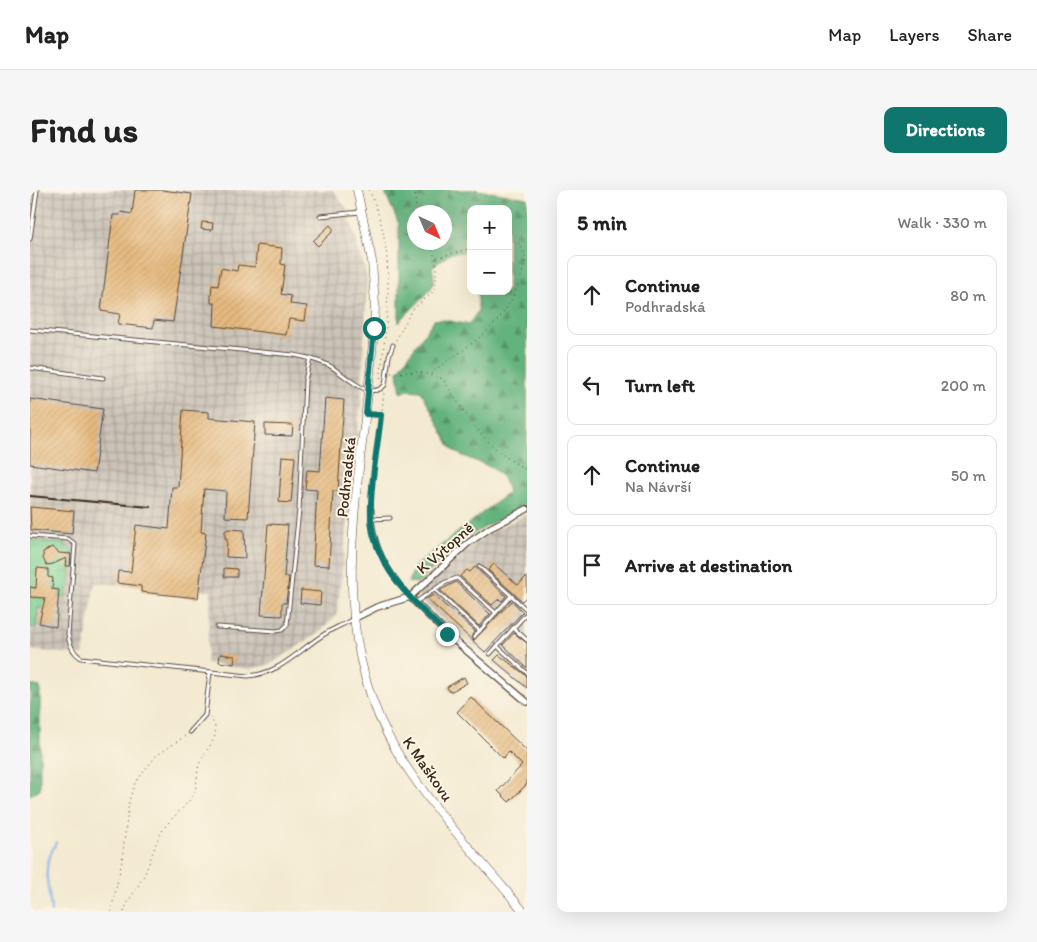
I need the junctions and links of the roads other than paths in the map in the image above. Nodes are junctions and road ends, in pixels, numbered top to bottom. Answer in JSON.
{"nodes":[{"id":1,"x":37,"y":190,"type":"edge"},
{"id":2,"x":357,"y":190,"type":"edge"},
{"id":3,"x":363,"y":212,"type":"junction"},
{"id":4,"x":320,"y":216,"type":"dead end"},
{"id":5,"x":30,"y":239,"type":"edge"},
{"id":6,"x":30,"y":330,"type":"edge"},
{"id":7,"x":393,"y":345,"type":"road end"},
{"id":8,"x":310,"y":358,"type":"junction"},
{"id":9,"x":30,"y":368,"type":"edge"},
{"id":10,"x":103,"y":378,"type":"dead end"},
{"id":11,"x":368,"y":390,"type":"junction"},
{"id":12,"x":527,"y":509,"type":"edge"},
{"id":13,"x":372,"y":510,"type":"road end"},
{"id":14,"x":390,"y":518,"type":"dead end"},
{"id":15,"x":372,"y":520,"type":"junction"},
{"id":16,"x":30,"y":536,"type":"edge"},
{"id":17,"x":479,"y":566,"type":"dead end"},
{"id":18,"x":435,"y":590,"type":"junction"},
{"id":19,"x":512,"y":596,"type":"junction"},
{"id":20,"x":410,"y":597,"type":"junction"},
{"id":21,"x":415,"y":603,"type":"junction"},
{"id":22,"x":527,"y":603,"type":"edge"},
{"id":23,"x":524,"y":607,"type":"junction"},
{"id":24,"x":527,"y":611,"type":"edge"},
{"id":25,"x":496,"y":613,"type":"junction"},
{"id":26,"x":353,"y":619,"type":"junction"},
{"id":27,"x":217,"y":627,"type":"dead end"},
{"id":28,"x":513,"y":628,"type":"junction"},
{"id":29,"x":480,"y":631,"type":"junction"},
{"id":30,"x":474,"y":637,"type":"dead end"},
{"id":31,"x":527,"y":640,"type":"edge"},
{"id":32,"x":497,"y":646,"type":"junction"},
{"id":33,"x":490,"y":654,"type":"dead end"},
{"id":34,"x":210,"y":672,"type":"junction"},
{"id":35,"x":527,"y":674,"type":"edge"},
{"id":36,"x":527,"y":702,"type":"edge"},
{"id":37,"x":190,"y":732,"type":"road end"},
{"id":38,"x":524,"y":912,"type":"edge"}],
"edges":[{"from":1,"to":5,"type":"lane"},
{"from":2,"to":3,"type":"main road","name":"Podhradská"},
{"from":3,"to":4,"type":"lane"},
{"from":3,"to":11,"type":"main road","name":"Podhradská"},
{"from":6,"to":8,"type":"lane"},
{"from":7,"to":11,"type":"lane"},
{"from":8,"to":11,"type":"lane"},
{"from":8,"to":27,"type":"lane"},
{"from":9,"to":10,"type":"lane"},
{"from":11,"to":26,"type":"main road","name":"Podhradská"},
{"from":12,"to":20,"type":"street","name":"K Výtopně"},
{"from":13,"to":15,"type":"lane"},
{"from":14,"to":15,"type":"lane"},
{"from":15,"to":20,"type":"lane"},
{"from":16,"to":34,"type":"lane"},
{"from":17,"to":19,"type":"lane"},
{"from":18,"to":21,"type":"lane"},
{"from":18,"to":25,"type":"lane"},
{"from":18,"to":29,"type":"lane"},
{"from":19,"to":23,"type":"lane"},
{"from":19,"to":25,"type":"lane"},
{"from":20,"to":21,"type":"street"},
{"from":20,"to":26,"type":"street"},
{"from":21,"to":36,"type":"street"},
{"from":22,"to":23,"type":"lane"},
{"from":23,"to":24,"type":"lane"},
{"from":24,"to":28,"type":"lane"},
{"from":25,"to":29,"type":"lane"},
{"from":26,"to":34,"type":"lane"},
{"from":26,"to":38,"type":"main road","name":"K Maškovu"},
{"from":28,"to":31,"type":"lane"},
{"from":28,"to":32,"type":"lane"},
{"from":29,"to":30,"type":"lane"},
{"from":32,"to":33,"type":"lane"},
{"from":32,"to":35,"type":"lane"},
{"from":34,"to":37,"type":"lane"}]}
